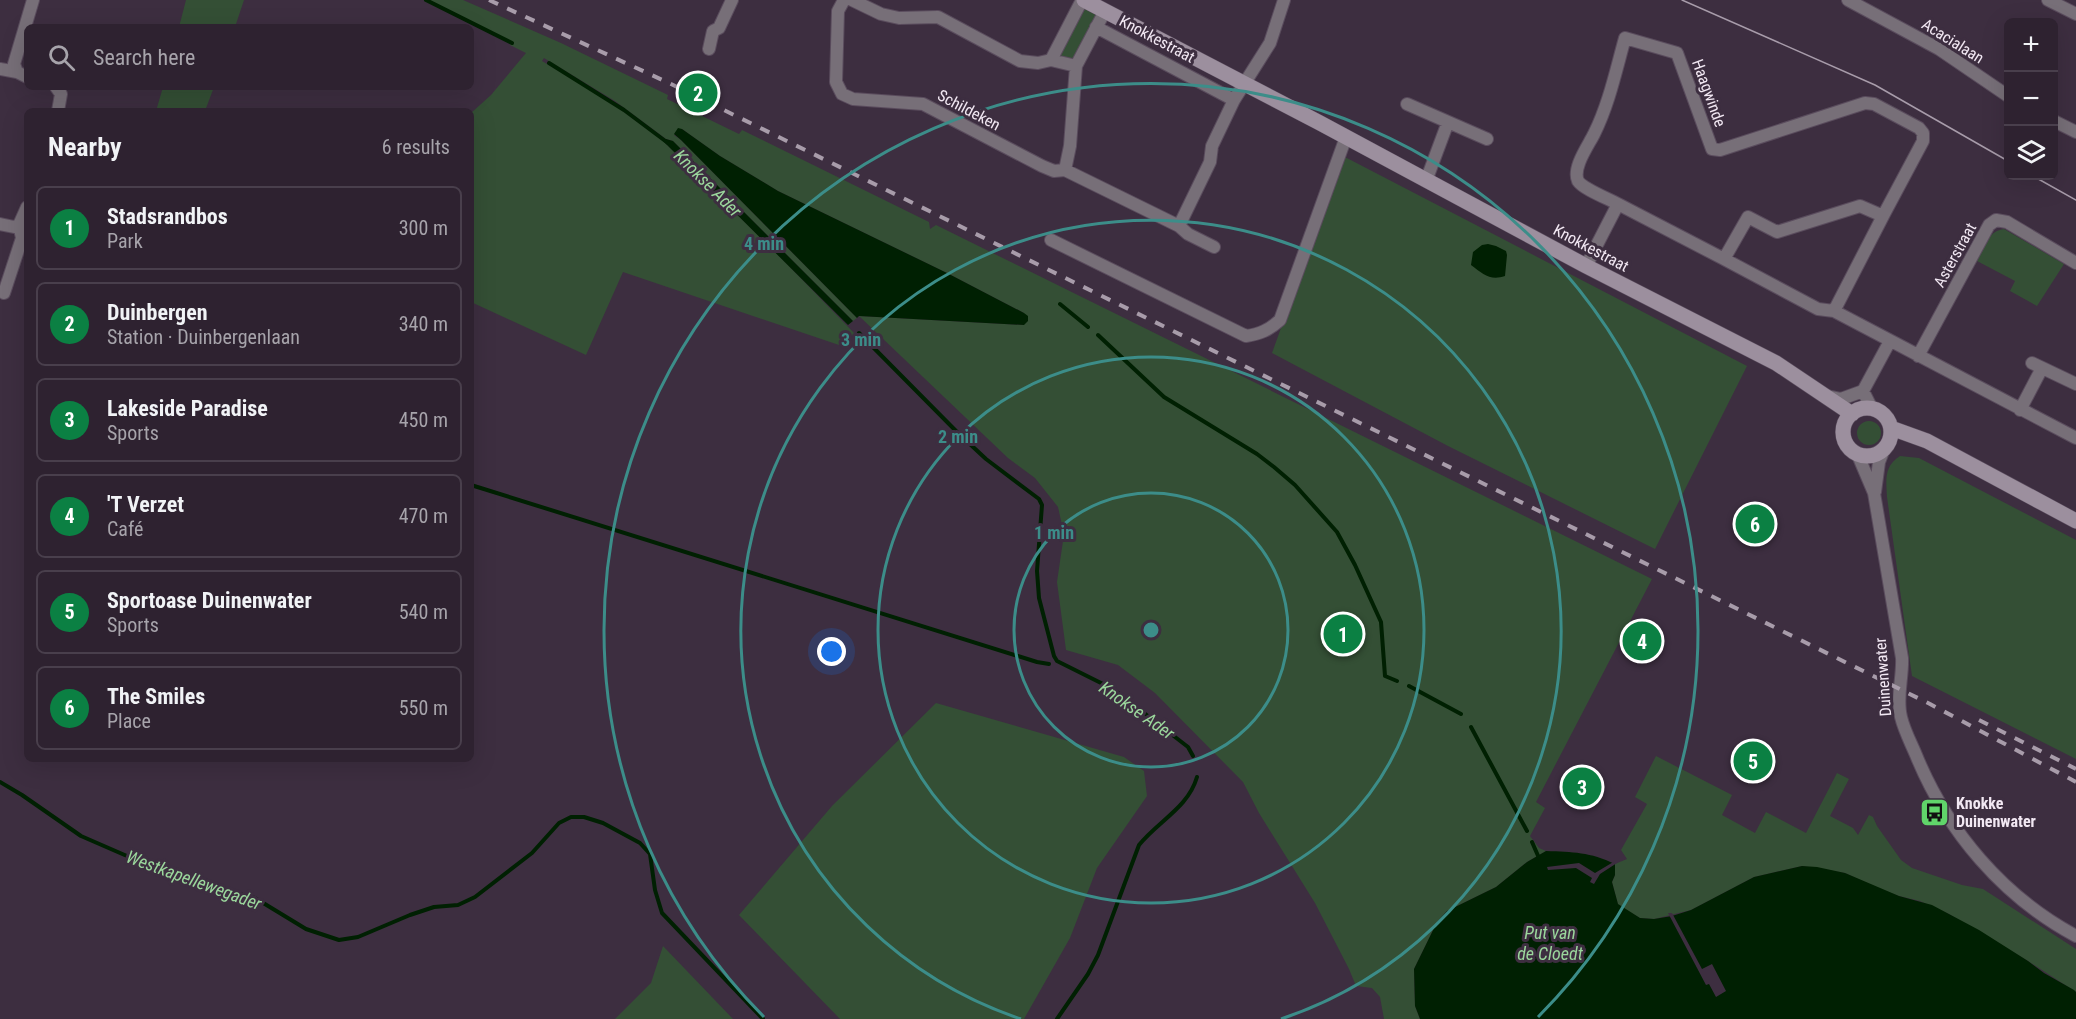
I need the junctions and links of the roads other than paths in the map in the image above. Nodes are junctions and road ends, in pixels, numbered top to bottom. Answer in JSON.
{"nodes":[{"id":1,"x":33,"y":0,"type":"edge"},
{"id":2,"x":732,"y":0,"type":"edge"},
{"id":3,"x":844,"y":0,"type":"edge"},
{"id":4,"x":852,"y":0,"type":"edge"},
{"id":5,"x":1083,"y":0,"type":"edge"},
{"id":6,"x":1284,"y":0,"type":"edge"},
{"id":7,"x":1848,"y":0,"type":"edge"},
{"id":8,"x":2048,"y":0,"type":"edge"},
{"id":9,"x":1105,"y":11,"type":"junction"},
{"id":10,"x":2076,"y":14,"type":"edge"},
{"id":11,"x":26,"y":24,"type":"edge"},
{"id":12,"x":1096,"y":27,"type":"junction"},
{"id":13,"x":24,"y":31,"type":"edge"},
{"id":14,"x":710,"y":49,"type":"dead end"},
{"id":15,"x":1051,"y":60,"type":"junction"},
{"id":16,"x":1076,"y":66,"type":"junction"},
{"id":17,"x":0,"y":69,"type":"edge"},
{"id":18,"x":22,"y":74,"type":"edge"},
{"id":19,"x":1243,"y":83,"type":"junction"},
{"id":20,"x":58,"y":90,"type":"edge"},
{"id":21,"x":2004,"y":93,"type":"edge"},
{"id":22,"x":1234,"y":100,"type":"junction"},
{"id":23,"x":1407,"y":104,"type":"dead end"},
{"id":24,"x":59,"y":108,"type":"edge"},
{"id":25,"x":1448,"y":122,"type":"junction"},
{"id":26,"x":2058,"y":123,"type":"edge"},
{"id":27,"x":2076,"y":132,"type":"edge"},
{"id":28,"x":1346,"y":137,"type":"junction"},
{"id":29,"x":1487,"y":139,"type":"dead end"},
{"id":30,"x":1065,"y":170,"type":"junction"},
{"id":31,"x":1426,"y":181,"type":"junction"},
{"id":32,"x":1618,"y":204,"type":"junction"},
{"id":33,"x":24,"y":214,"type":"edge"},
{"id":34,"x":1883,"y":216,"type":"junction"},
{"id":35,"x":0,"y":224,"type":"edge"},
{"id":36,"x":19,"y":225,"type":"junction"},
{"id":37,"x":1179,"y":226,"type":"junction"},
{"id":38,"x":1052,"y":240,"type":"dead end"},
{"id":39,"x":1214,"y":247,"type":"dead end"},
{"id":40,"x":1724,"y":259,"type":"junction"},
{"id":41,"x":2076,"y":263,"type":"edge"},
{"id":42,"x":1586,"y":266,"type":"junction"},
{"id":43,"x":4,"y":294,"type":"dead end"},
{"id":44,"x":1834,"y":311,"type":"junction"},
{"id":45,"x":1890,"y":341,"type":"junction"},
{"id":46,"x":1918,"y":356,"type":"junction"},
{"id":47,"x":2076,"y":384,"type":"edge"},
{"id":48,"x":1863,"y":391,"type":"junction"},
{"id":49,"x":1818,"y":392,"type":"junction"},
{"id":50,"x":1872,"y":409,"type":"junction"},
{"id":51,"x":2020,"y":410,"type":"junction"},
{"id":52,"x":1848,"y":419,"type":"junction"},
{"id":53,"x":2076,"y":438,"type":"edge"},
{"id":54,"x":1888,"y":440,"type":"junction"},
{"id":55,"x":1857,"y":453,"type":"junction"},
{"id":56,"x":1874,"y":493,"type":"junction"},
{"id":57,"x":2076,"y":521,"type":"edge"},
{"id":58,"x":2076,"y":936,"type":"edge"}],
"edges":[{"from":1,"to":11,"type":"street"},
{"from":2,"to":14,"type":"street"},
{"from":3,"to":30,"type":"street","name":"Schildeken"},
{"from":4,"to":15,"type":"street"},
{"from":5,"to":9,"type":"street","name":"Knokkestraat"},
{"from":5,"to":15,"type":"street"},
{"from":6,"to":19,"type":"street"},
{"from":7,"to":21,"type":"street","name":"Acacialaan"},
{"from":8,"to":10,"type":"street"},
{"from":9,"to":12,"type":"street"},
{"from":9,"to":19,"type":"street","name":"Knokkestraat"},
{"from":12,"to":16,"type":"street"},
{"from":12,"to":22,"type":"street","name":"Knokkestraat"},
{"from":13,"to":18,"type":"street"},
{"from":15,"to":16,"type":"street"},
{"from":16,"to":30,"type":"street"},
{"from":17,"to":18,"type":"street"},
{"from":19,"to":22,"type":"street"},
{"from":19,"to":28,"type":"street","name":"Knokkestraat"},
{"from":20,"to":24,"type":"street"},
{"from":22,"to":37,"type":"street"},
{"from":23,"to":25,"type":"street"},
{"from":25,"to":29,"type":"street"},
{"from":25,"to":31,"type":"street"},
{"from":26,"to":27,"type":"street"},
{"from":28,"to":31,"type":"street","name":"Knokkestraat"},
{"from":28,"to":38,"type":"street"},
{"from":30,"to":37,"type":"street","name":"Schildeken"},
{"from":31,"to":42,"type":"street","name":"Knokkestraat"},
{"from":32,"to":34,"type":"street","name":"Haagwinde"},
{"from":32,"to":40,"type":"street","name":"Haagwinde"},
{"from":32,"to":42,"type":"street"},
{"from":33,"to":36,"type":"street"},
{"from":34,"to":40,"type":"street"},
{"from":34,"to":44,"type":"street","name":"Haagwinde"},
{"from":35,"to":36,"type":"street"},
{"from":36,"to":43,"type":"street"},
{"from":37,"to":39,"type":"street","name":"Schildeken"},
{"from":40,"to":44,"type":"street","name":"Haagwinde"},
{"from":41,"to":46,"type":"street","name":"Asterstraat"},
{"from":42,"to":49,"type":"street","name":"Knokkestraat"},
{"from":44,"to":45,"type":"street","name":"Haagwinde"},
{"from":45,"to":46,"type":"street"},
{"from":45,"to":48,"type":"street"},
{"from":46,"to":51,"type":"street"},
{"from":47,"to":51,"type":"street"},
{"from":48,"to":49,"type":"street"},
{"from":48,"to":50,"type":"street"},
{"from":49,"to":52,"type":"street","name":"Knokkestraat"},
{"from":50,"to":52,"type":"street"},
{"from":50,"to":54,"type":"street"},
{"from":51,"to":53,"type":"street"},
{"from":52,"to":55,"type":"street"},
{"from":54,"to":55,"type":"street"},
{"from":54,"to":56,"type":"street","name":"Duinenwater"},
{"from":54,"to":57,"type":"street"},
{"from":55,"to":56,"type":"street","name":"Duinenwater"},
{"from":56,"to":58,"type":"street","name":"Duinenwater"}]}
